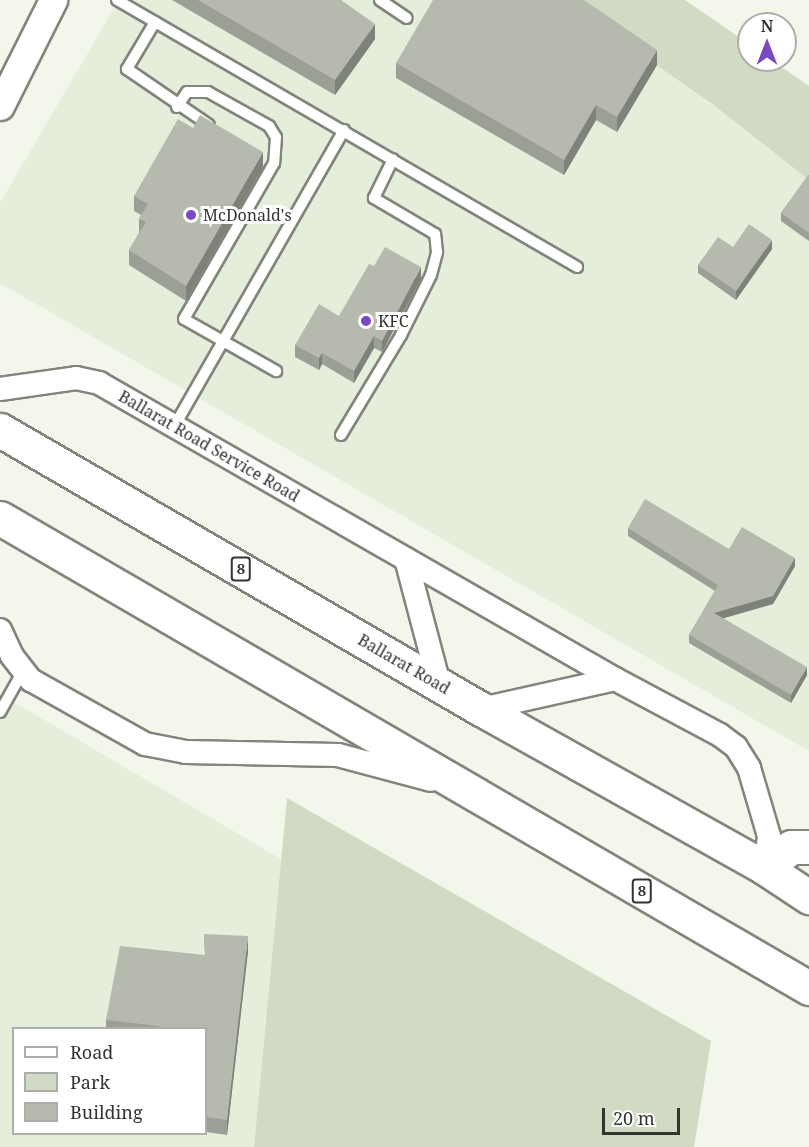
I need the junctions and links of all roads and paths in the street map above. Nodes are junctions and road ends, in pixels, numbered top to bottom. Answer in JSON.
{"nodes":[{"id":1,"x":53,"y":0,"type":"edge"},
{"id":2,"x":117,"y":0,"type":"edge"},
{"id":3,"x":380,"y":0,"type":"edge"},
{"id":4,"x":407,"y":18,"type":"dead end"},
{"id":5,"x":155,"y":22,"type":"junction"},
{"id":6,"x":22,"y":59,"type":"junction"},
{"id":7,"x":0,"y":85,"type":"edge"},
{"id":8,"x":0,"y":106,"type":"edge"},
{"id":9,"x":177,"y":106,"type":"junction"},
{"id":10,"x":217,"y":130,"type":"edge"},
{"id":11,"x":344,"y":130,"type":"junction"},
{"id":12,"x":393,"y":159,"type":"junction"},
{"id":13,"x":577,"y":267,"type":"dead end"},
{"id":14,"x":222,"y":342,"type":"junction"},
{"id":15,"x":276,"y":370,"type":"dead end"},
{"id":16,"x":0,"y":389,"type":"edge"},
{"id":17,"x":175,"y":425,"type":"junction"},
{"id":18,"x":0,"y":430,"type":"edge"},
{"id":19,"x":341,"y":435,"type":"dead end"},
{"id":20,"x":0,"y":518,"type":"edge"},
{"id":21,"x":406,"y":559,"type":"junction"},
{"id":22,"x":0,"y":630,"type":"edge"},
{"id":23,"x":23,"y":671,"type":"junction"},
{"id":24,"x":615,"y":679,"type":"junction"},
{"id":25,"x":439,"y":684,"type":"junction"},
{"id":26,"x":481,"y":709,"type":"junction"},
{"id":27,"x":0,"y":712,"type":"edge"},
{"id":28,"x":475,"y":794,"type":"junction"},
{"id":29,"x":809,"y":847,"type":"edge"},
{"id":30,"x":765,"y":868,"type":"junction"},
{"id":31,"x":809,"y":897,"type":"edge"},
{"id":32,"x":802,"y":984,"type":"edge"},
{"id":33,"x":809,"y":1016,"type":"edge"}],
"edges":[{"from":1,"to":6,"type":"street"},
{"from":2,"to":5,"type":"lane"},
{"from":3,"to":4,"type":"lane"},
{"from":5,"to":9,"type":"lane"},
{"from":5,"to":11,"type":"lane"},
{"from":6,"to":7,"type":"street"},
{"from":6,"to":8,"type":"street"},
{"from":9,"to":10,"type":"lane"},
{"from":9,"to":14,"type":"lane"},
{"from":11,"to":12,"type":"lane"},
{"from":11,"to":14,"type":"lane"},
{"from":12,"to":13,"type":"lane"},
{"from":12,"to":19,"type":"lane"},
{"from":14,"to":15,"type":"lane"},
{"from":14,"to":17,"type":"lane"},
{"from":16,"to":17,"type":"street","name":"Ballarat Road Service Road"},
{"from":17,"to":21,"type":"street","name":"Ballarat Road Service Road"},
{"from":18,"to":25,"type":"highway","name":"Ballarat Road","number":"8"},
{"from":20,"to":28,"type":"highway","number":"8"},
{"from":21,"to":24,"type":"street","name":"Ballarat Road Service Road"},
{"from":21,"to":25,"type":"street"},
{"from":22,"to":23,"type":"street"},
{"from":23,"to":27,"type":"lane"},
{"from":23,"to":28,"type":"street"},
{"from":24,"to":26,"type":"street"},
{"from":24,"to":30,"type":"street","name":"Ballarat Road Service Road"},
{"from":25,"to":26,"type":"highway","name":"Ballarat Road","number":"8"},
{"from":26,"to":30,"type":"highway","name":"Ballarat Road","number":"8"},
{"from":28,"to":32,"type":"highway","number":"8"},
{"from":29,"to":30,"type":"highway"},
{"from":30,"to":31,"type":"highway","name":"Ballarat Road","number":"8"},
{"from":32,"to":33,"type":"highway"}]}
